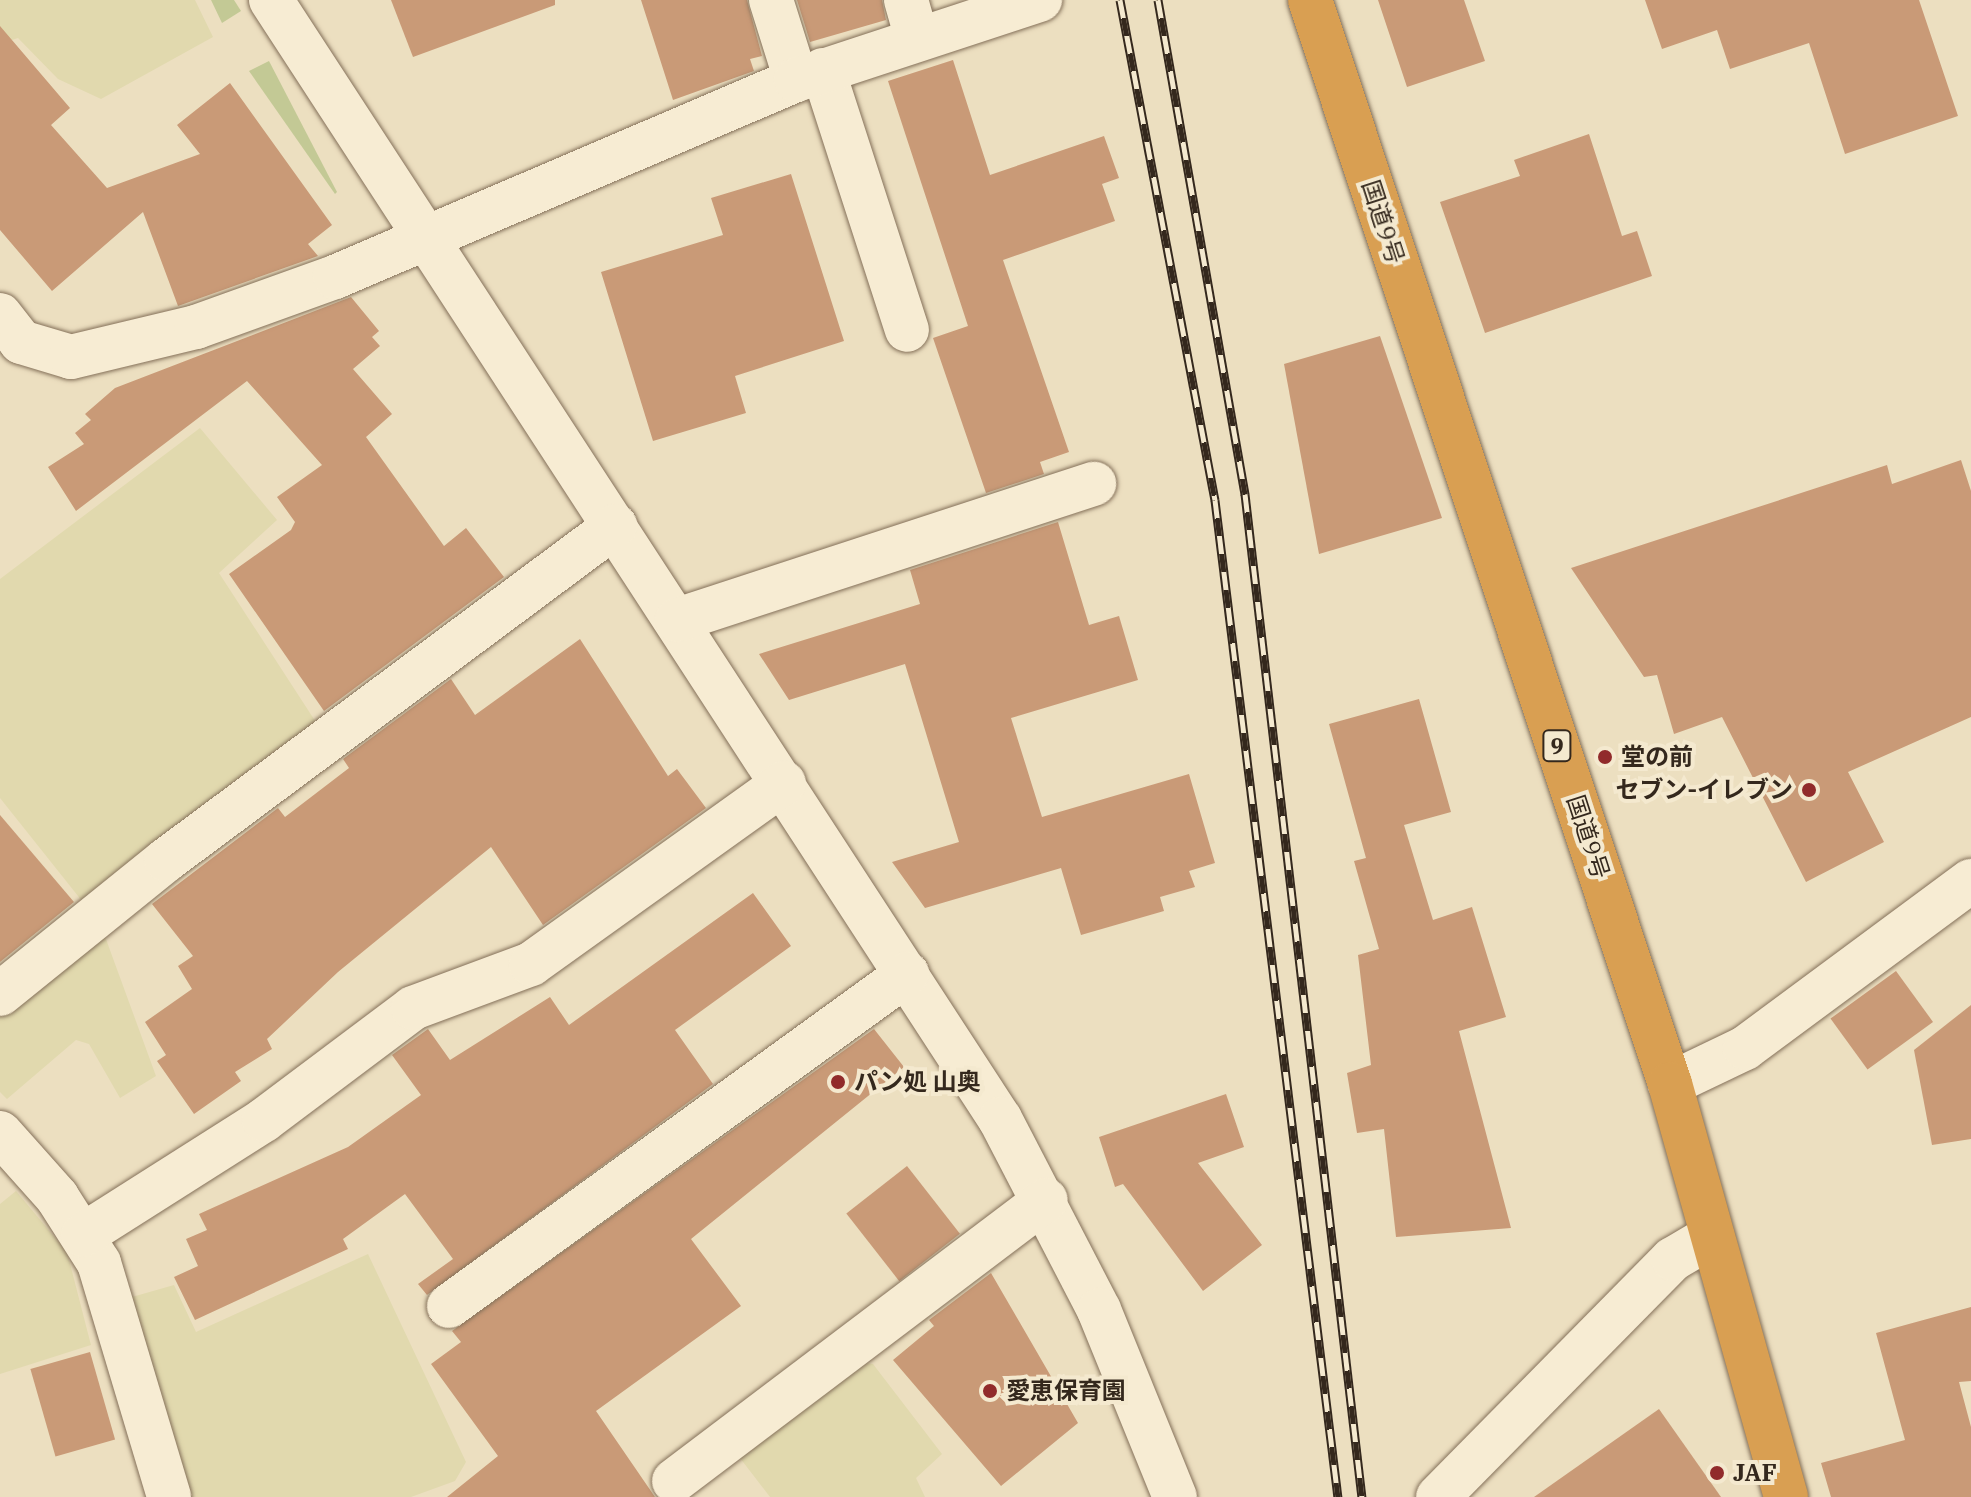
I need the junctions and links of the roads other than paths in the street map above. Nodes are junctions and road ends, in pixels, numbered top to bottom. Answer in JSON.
{"nodes":[{"id":1,"x":271,"y":0,"type":"edge"},
{"id":2,"x":771,"y":0,"type":"edge"},
{"id":3,"x":1040,"y":0,"type":"edge"},
{"id":4,"x":1310,"y":0,"type":"edge"},
{"id":5,"x":911,"y":20,"type":"edge"},
{"id":6,"x":810,"y":75,"type":"junction"},
{"id":7,"x":422,"y":237,"type":"junction"},
{"id":8,"x":0,"y":315,"type":"edge"},
{"id":9,"x":907,"y":330,"type":"dead end"},
{"id":10,"x":1094,"y":484,"type":"dead end"},
{"id":11,"x":615,"y":526,"type":"junction"},
{"id":12,"x":677,"y":620,"type":"junction"},
{"id":13,"x":784,"y":783,"type":"junction"},
{"id":14,"x":1971,"y":881,"type":"edge"},
{"id":15,"x":907,"y":974,"type":"junction"},
{"id":16,"x":0,"y":994,"type":"edge"},
{"id":17,"x":1670,"y":1084,"type":"junction"},
{"id":18,"x":0,"y":1133,"type":"edge"},
{"id":19,"x":1046,"y":1200,"type":"junction"},
{"id":20,"x":83,"y":1235,"type":"junction"},
{"id":21,"x":1712,"y":1236,"type":"junction"},
{"id":22,"x":449,"y":1306,"type":"dead end"},
{"id":23,"x":674,"y":1481,"type":"dead end"},
{"id":24,"x":169,"y":1497,"type":"edge"},
{"id":25,"x":1175,"y":1497,"type":"edge"},
{"id":26,"x":1438,"y":1497,"type":"edge"},
{"id":27,"x":1786,"y":1497,"type":"edge"}],
"edges":[{"from":1,"to":7,"type":"street"},
{"from":2,"to":6,"type":"street"},
{"from":3,"to":5,"type":"street"},
{"from":4,"to":17,"type":"highway","name":"国道9号","number":"9"},
{"from":5,"to":6,"type":"street"},
{"from":6,"to":7,"type":"street"},
{"from":6,"to":9,"type":"street"},
{"from":7,"to":8,"type":"street"},
{"from":7,"to":11,"type":"street"},
{"from":10,"to":12,"type":"street"},
{"from":11,"to":12,"type":"street"},
{"from":11,"to":16,"type":"street"},
{"from":12,"to":13,"type":"street"},
{"from":13,"to":15,"type":"street"},
{"from":13,"to":20,"type":"street"},
{"from":14,"to":17,"type":"street"},
{"from":15,"to":19,"type":"street"},
{"from":15,"to":22,"type":"street"},
{"from":17,"to":21,"type":"highway","name":"国道9号","number":"9"},
{"from":18,"to":20,"type":"street"},
{"from":19,"to":23,"type":"street"},
{"from":19,"to":25,"type":"street"},
{"from":20,"to":24,"type":"street"},
{"from":21,"to":26,"type":"street"},
{"from":21,"to":27,"type":"highway","name":"国道9号","number":"9"}]}
